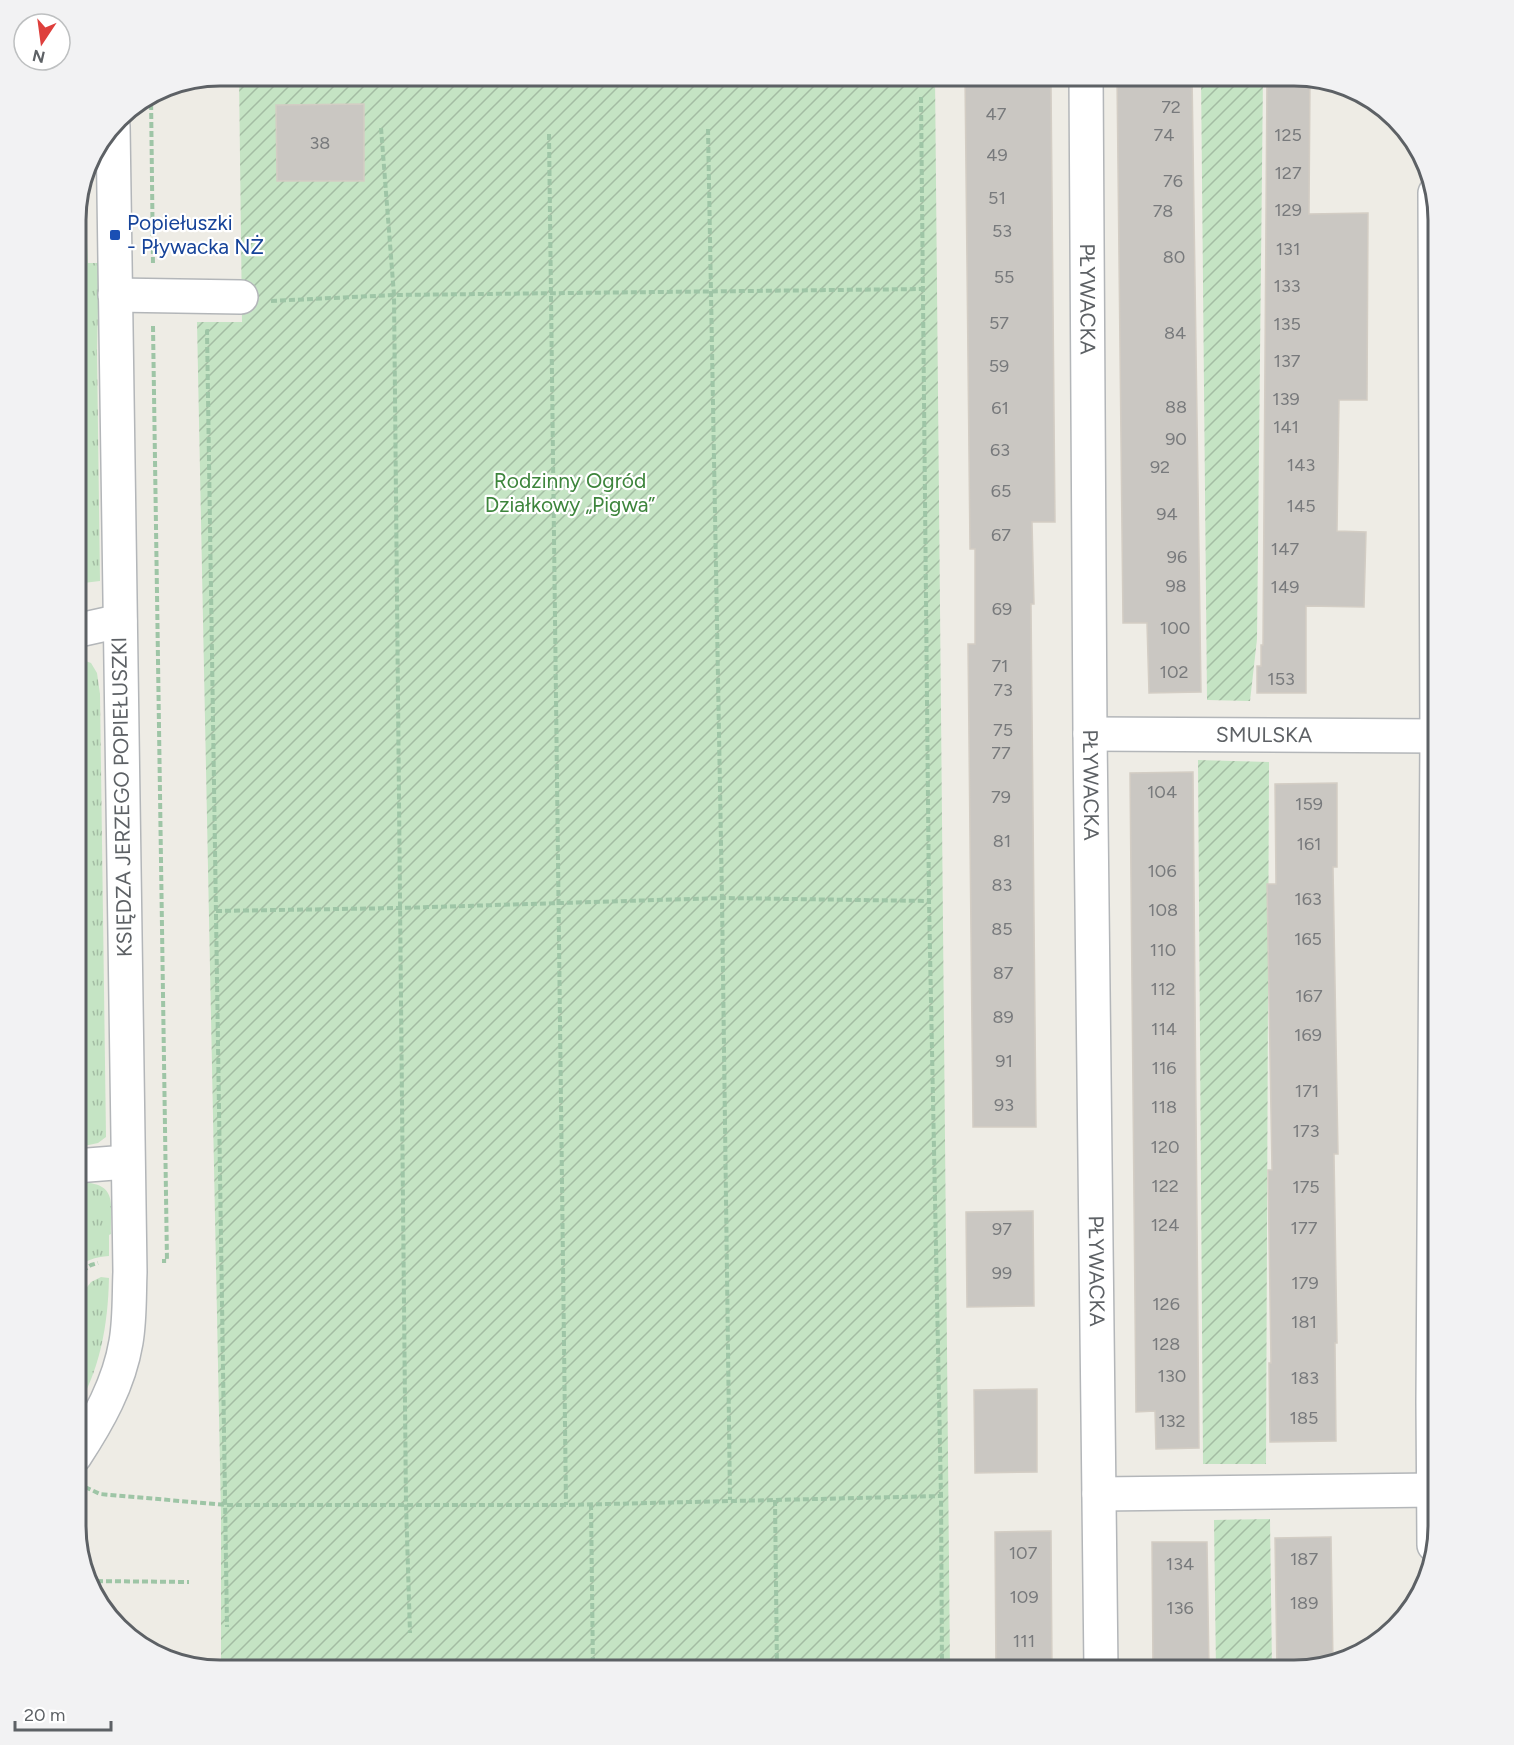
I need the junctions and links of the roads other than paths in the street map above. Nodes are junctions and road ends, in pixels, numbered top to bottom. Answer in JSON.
{"nodes":[{"id":1,"x":1086,"y":86,"type":"edge"},
{"id":2,"x":112,"y":139,"type":"edge"},
{"id":3,"x":115,"y":295,"type":"junction"},
{"id":4,"x":241,"y":297,"type":"road end"},
{"id":5,"x":120,"y":621,"type":"junction"},
{"id":6,"x":86,"y":629,"type":"edge"},
{"id":7,"x":1090,"y":734,"type":"junction"},
{"id":8,"x":1428,"y":736,"type":"edge"},
{"id":9,"x":128,"y":1162,"type":"junction"},
{"id":10,"x":86,"y":1165,"type":"edge"},
{"id":11,"x":86,"y":1448,"type":"edge"},
{"id":12,"x":1428,"y":1490,"type":"edge"},
{"id":13,"x":1099,"y":1494,"type":"junction"},
{"id":14,"x":1101,"y":1660,"type":"edge"}],
"edges":[{"from":1,"to":7,"type":"street","name":"PŁYWACKA"},
{"from":2,"to":3,"type":"street","name":"KSIĘDZA JERZEGO POPIEŁUSZKI"},
{"from":3,"to":4,"type":"street"},
{"from":3,"to":5,"type":"street","name":"KSIĘDZA JERZEGO POPIEŁUSZKI"},
{"from":5,"to":6,"type":"street"},
{"from":5,"to":9,"type":"street","name":"KSIĘDZA JERZEGO POPIEŁUSZKI"},
{"from":7,"to":8,"type":"street","name":"SMULSKA"},
{"from":7,"to":13,"type":"street","name":"PŁYWACKA"},
{"from":9,"to":10,"type":"street"},
{"from":9,"to":11,"type":"street","name":"KSIĘDZA JERZEGO POPIEŁUSZKI"},
{"from":12,"to":13,"type":"street"},
{"from":13,"to":14,"type":"street","name":"PŁYWACKA"}]}
